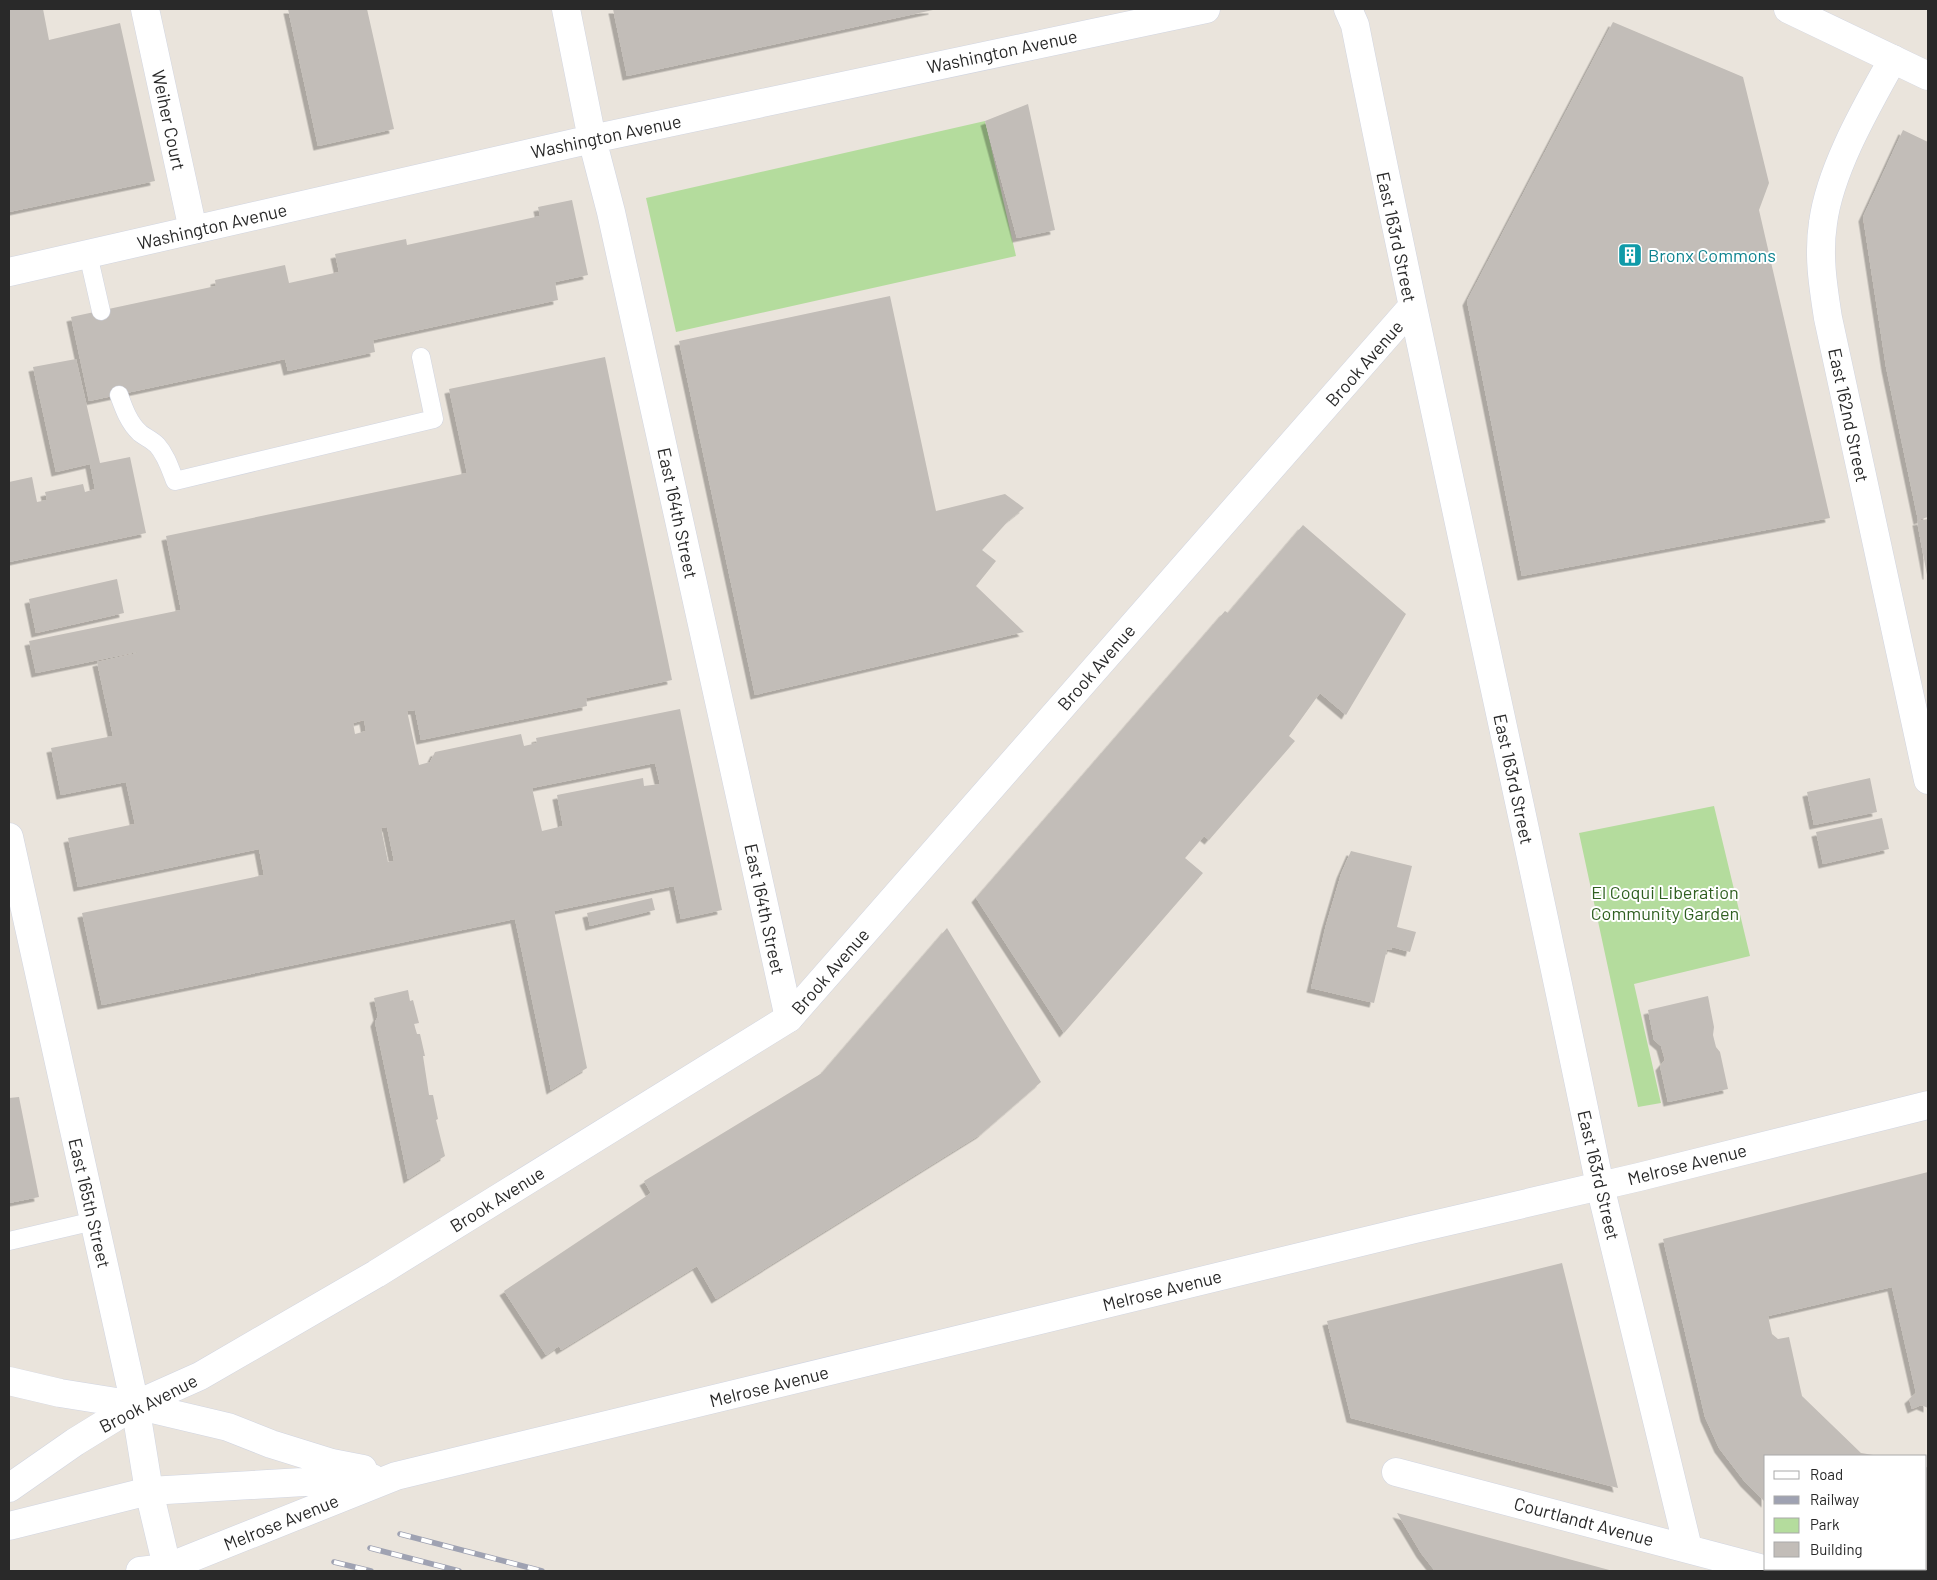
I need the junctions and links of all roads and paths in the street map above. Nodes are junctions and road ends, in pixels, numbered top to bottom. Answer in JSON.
{"nodes":[{"id":1,"x":145,"y":9,"type":"edge"},
{"id":2,"x":566,"y":9,"type":"edge"},
{"id":3,"x":1206,"y":9,"type":"edge"},
{"id":4,"x":1348,"y":9,"type":"edge"},
{"id":5,"x":1788,"y":9,"type":"edge"},
{"id":6,"x":1893,"y":59,"type":"junction"},
{"id":7,"x":1928,"y":76,"type":"edge"},
{"id":8,"x":592,"y":139,"type":"junction"},
{"id":9,"x":193,"y":230,"type":"junction"},
{"id":10,"x":88,"y":254,"type":"junction"},
{"id":11,"x":9,"y":272,"type":"edge"},
{"id":12,"x":1412,"y":307,"type":"junction"},
{"id":13,"x":101,"y":311,"type":"dead end"},
{"id":14,"x":421,"y":357,"type":"dead end"},
{"id":15,"x":119,"y":395,"type":"dead end"},
{"id":16,"x":1928,"y":780,"type":"edge"},
{"id":17,"x":9,"y":836,"type":"edge"},
{"id":18,"x":789,"y":1018,"type":"junction"},
{"id":19,"x":1928,"y":1104,"type":"edge"},
{"id":20,"x":1600,"y":1186,"type":"junction"},
{"id":21,"x":94,"y":1221,"type":"junction"},
{"id":22,"x":9,"y":1241,"type":"edge"},
{"id":23,"x":9,"y":1381,"type":"edge"},
{"id":24,"x":135,"y":1405,"type":"junction"},
{"id":25,"x":1396,"y":1472,"type":"dead end"},
{"id":26,"x":396,"y":1476,"type":"junction"},
{"id":27,"x":9,"y":1488,"type":"edge"},
{"id":28,"x":149,"y":1491,"type":"junction"},
{"id":29,"x":9,"y":1526,"type":"edge"},
{"id":30,"x":1688,"y":1548,"type":"junction"},
{"id":31,"x":1764,"y":1569,"type":"edge"},
{"id":32,"x":158,"y":1570,"type":"edge"}],
"edges":[{"from":1,"to":9,"type":"main road","name":"Weiher Court"},
{"from":2,"to":8,"type":"main road","name":"East 164th Street"},
{"from":3,"to":8,"type":"main road","name":"Washington Avenue"},
{"from":4,"to":12,"type":"main road","name":"East 163rd Street"},
{"from":5,"to":6,"type":"main road"},
{"from":6,"to":7,"type":"main road"},
{"from":6,"to":16,"type":"main road","name":"East 162nd Street"},
{"from":8,"to":9,"type":"main road","name":"Washington Avenue"},
{"from":8,"to":18,"type":"main road","name":"East 164th Street"},
{"from":9,"to":10,"type":"main road","name":"Washington Avenue"},
{"from":10,"to":11,"type":"main road","name":"Washington Avenue"},
{"from":10,"to":13,"type":"lane"},
{"from":12,"to":18,"type":"main road","name":"Brook Avenue"},
{"from":12,"to":20,"type":"main road","name":"East 163rd Street"},
{"from":14,"to":15,"type":"lane"},
{"from":17,"to":21,"type":"main road","name":"East 165th Street"},
{"from":18,"to":24,"type":"main road","name":"Brook Avenue"},
{"from":19,"to":20,"type":"main road","name":"Melrose Avenue"},
{"from":20,"to":26,"type":"main road","name":"Melrose Avenue"},
{"from":20,"to":30,"type":"main road","name":"East 163rd Street"},
{"from":21,"to":22,"type":"lane"},
{"from":21,"to":24,"type":"main road","name":"East 165th Street"},
{"from":23,"to":24,"type":"main road"},
{"from":24,"to":26,"type":"main road"},
{"from":24,"to":27,"type":"main road","name":"Brook Avenue"},
{"from":24,"to":28,"type":"main road","name":"East 165th Street"},
{"from":25,"to":30,"type":"main road","name":"Courtlandt Avenue"},
{"from":26,"to":28,"type":"main road","name":"Melrose Avenue"},
{"from":26,"to":32,"type":"main road","name":"Melrose Avenue"},
{"from":28,"to":29,"type":"main road","name":"Melrose Avenue"},
{"from":28,"to":32,"type":"main road","name":"East 165th Street"},
{"from":30,"to":31,"type":"main road","name":"Courtlandt Avenue"}]}
